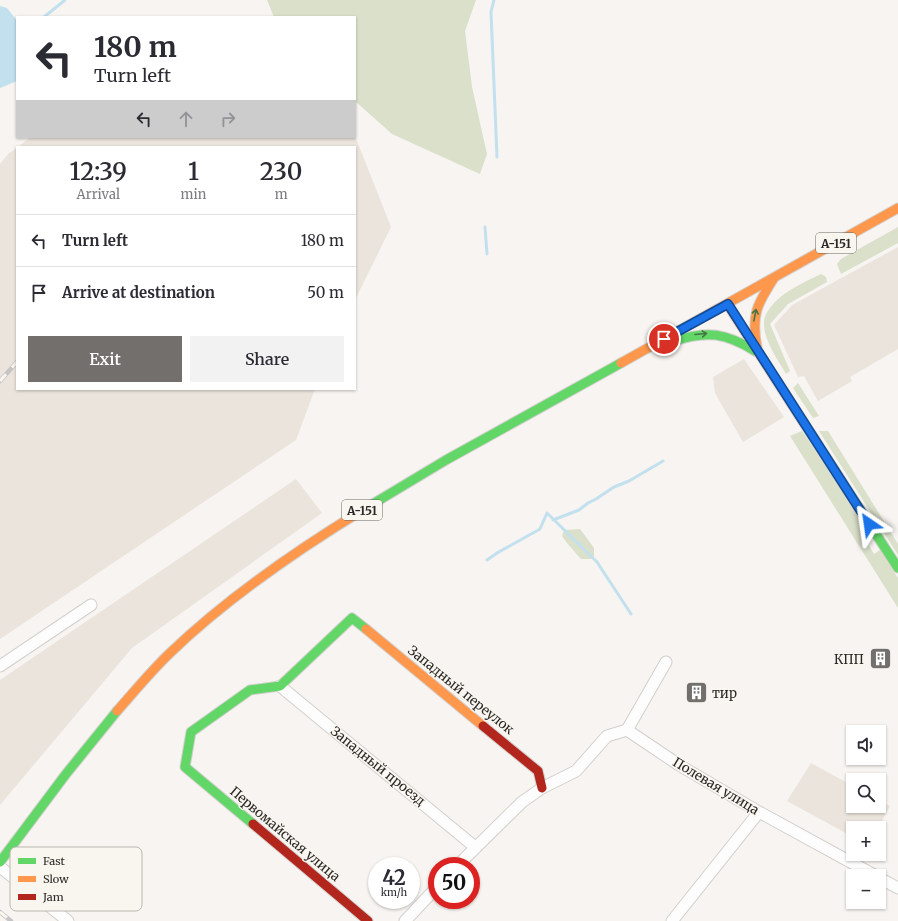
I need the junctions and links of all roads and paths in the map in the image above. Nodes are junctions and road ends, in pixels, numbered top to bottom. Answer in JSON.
{"nodes":[{"id":1,"x":898,"y":208,"type":"edge"},
{"id":2,"x":774,"y":278,"type":"junction"},
{"id":3,"x":728,"y":304,"type":"junction"},
{"id":4,"x":638,"y":354,"type":"junction"},
{"id":5,"x":759,"y":354,"type":"junction"},
{"id":6,"x":898,"y":568,"type":"edge"},
{"id":7,"x":90,"y":605,"type":"dead end"},
{"id":8,"x":666,"y":662,"type":"dead end"},
{"id":9,"x":0,"y":666,"type":"edge"},
{"id":10,"x":280,"y":686,"type":"junction"},
{"id":11,"x":627,"y":730,"type":"junction"},
{"id":12,"x":542,"y":788,"type":"junction"},
{"id":13,"x":759,"y":812,"type":"junction"},
{"id":14,"x":11,"y":847,"type":"edge"},
{"id":15,"x":475,"y":847,"type":"junction"},
{"id":16,"x":10,"y":848,"type":"edge"},
{"id":17,"x":466,"y":857,"type":"edge"},
{"id":18,"x":0,"y":862,"type":"edge"},
{"id":19,"x":0,"y":867,"type":"edge"},
{"id":20,"x":863,"y":869,"type":"edge"},
{"id":21,"x":10,"y":875,"type":"edge"},
{"id":22,"x":886,"y":882,"type":"edge"},
{"id":23,"x":898,"y":888,"type":"edge"},
{"id":24,"x":428,"y":897,"type":"edge"},
{"id":25,"x":55,"y":911,"type":"edge"},
{"id":26,"x":68,"y":921,"type":"edge"},
{"id":27,"x":368,"y":921,"type":"edge"},
{"id":28,"x":405,"y":921,"type":"edge"},
{"id":29,"x":672,"y":921,"type":"edge"}],
"edges":[{"from":1,"to":2,"type":"main road","number":"А-151"},
{"from":2,"to":3,"type":"main road","number":"А-151"},
{"from":5,"to":2,"type":"main road","one_way":true},
{"from":3,"to":4,"type":"main road","number":"А-151"},
{"from":3,"to":5,"type":"main road"},
{"from":4,"to":5,"type":"main road","one_way":true},
{"from":4,"to":14,"type":"main road","number":"А-151"},
{"from":5,"to":6,"type":"main road"},
{"from":7,"to":9,"type":"street"},
{"from":8,"to":11,"type":"street"},
{"from":10,"to":12,"type":"main road","name":"Западный переулок"},
{"from":10,"to":15,"type":"street","name":"Западный проезд"},
{"from":10,"to":27,"type":"main road","name":"Первомайская улица"},
{"from":11,"to":12,"type":"street"},
{"from":11,"to":13,"type":"street","name":"Полевая улица"},
{"from":12,"to":15,"type":"street"},
{"from":13,"to":20,"type":"street","name":"Полевая улица"},
{"from":13,"to":29,"type":"street"},
{"from":15,"to":17,"type":"street"},
{"from":16,"to":18,"type":"main road","number":"А-151"},
{"from":19,"to":21,"type":"street"},
{"from":22,"to":23,"type":"street"},
{"from":24,"to":28,"type":"street"},
{"from":25,"to":26,"type":"street"}]}
